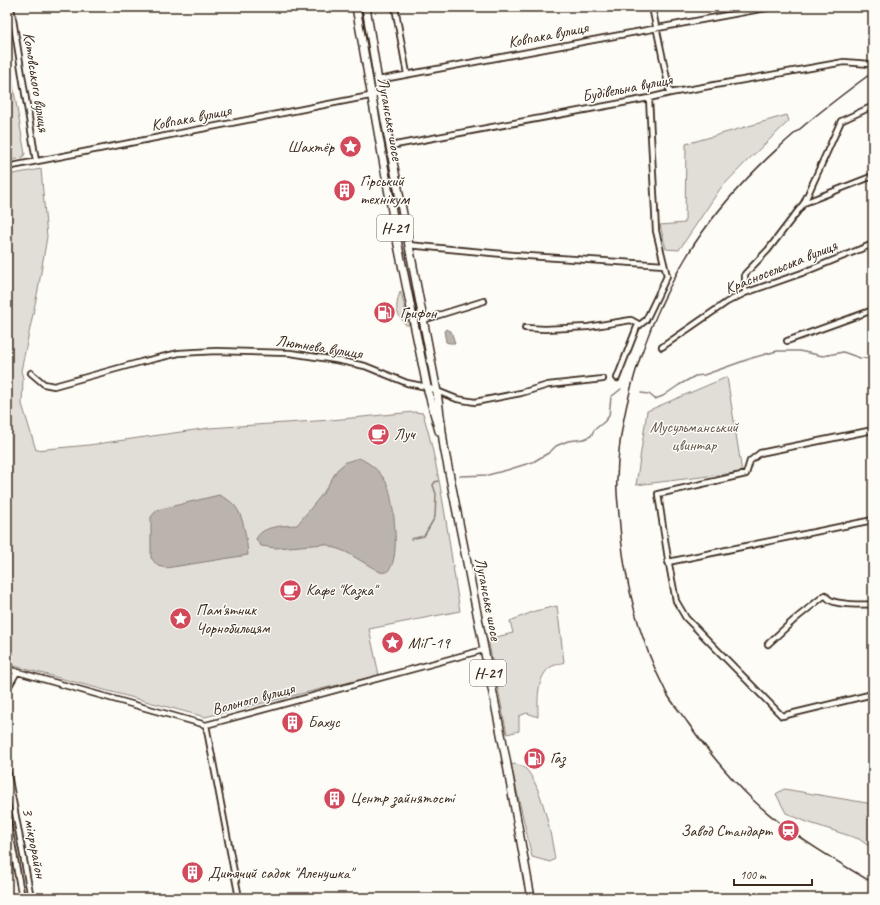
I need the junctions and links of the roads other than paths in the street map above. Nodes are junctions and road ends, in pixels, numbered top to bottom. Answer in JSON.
{"nodes":[{"id":1,"x":11,"y":7,"type":"edge"},
{"id":2,"x":356,"y":7,"type":"edge"},
{"id":3,"x":366,"y":7,"type":"edge"},
{"id":4,"x":395,"y":7,"type":"edge"},
{"id":5,"x":652,"y":7,"type":"edge"},
{"id":6,"x":771,"y":7,"type":"edge"},
{"id":7,"x":656,"y":28,"type":"junction"},
{"id":8,"x":870,"y":64,"type":"dead end"},
{"id":9,"x":407,"y":74,"type":"junction"},
{"id":10,"x":378,"y":80,"type":"junction"},
{"id":11,"x":670,"y":93,"type":"junction"},
{"id":12,"x":380,"y":94,"type":"junction"},
{"id":13,"x":371,"y":96,"type":"junction"},
{"id":14,"x":648,"y":98,"type":"junction"},
{"id":15,"x":873,"y":106,"type":"edge"},
{"id":16,"x":390,"y":146,"type":"junction"},
{"id":17,"x":36,"y":161,"type":"junction"},
{"id":18,"x":7,"y":167,"type":"edge"},
{"id":19,"x":873,"y":176,"type":"edge"},
{"id":20,"x":804,"y":203,"type":"junction"},
{"id":21,"x":873,"y":244,"type":"edge"},
{"id":22,"x":408,"y":245,"type":"junction"},
{"id":23,"x":664,"y":265,"type":"junction"},
{"id":24,"x":745,"y":293,"type":"junction"},
{"id":25,"x":484,"y":301,"type":"dead end"},
{"id":26,"x":873,"y":310,"type":"edge"},
{"id":27,"x":423,"y":320,"type":"junction"},
{"id":28,"x":640,"y":325,"type":"junction"},
{"id":29,"x":525,"y":328,"type":"dead end"},
{"id":30,"x":787,"y":341,"type":"dead end"},
{"id":31,"x":662,"y":347,"type":"dead end"},
{"id":32,"x":31,"y":373,"type":"dead end"},
{"id":33,"x":617,"y":378,"type":"dead end"},
{"id":34,"x":603,"y":379,"type":"dead end"},
{"id":35,"x":427,"y":387,"type":"junction"},
{"id":36,"x":437,"y":392,"type":"junction"},
{"id":37,"x":873,"y":430,"type":"edge"},
{"id":38,"x":444,"y":447,"type":"junction"},
{"id":39,"x":873,"y":520,"type":"edge"},
{"id":40,"x":668,"y":562,"type":"junction"},
{"id":41,"x":873,"y":604,"type":"edge"},
{"id":42,"x":768,"y":644,"type":"dead end"},
{"id":43,"x":483,"y":650,"type":"junction"},
{"id":44,"x":7,"y":669,"type":"edge"},
{"id":45,"x":17,"y":672,"type":"junction"},
{"id":46,"x":7,"y":686,"type":"edge"},
{"id":47,"x":873,"y":694,"type":"edge"},
{"id":48,"x":206,"y":725,"type":"junction"},
{"id":49,"x":7,"y":769,"type":"edge"},
{"id":50,"x":7,"y":816,"type":"edge"},
{"id":51,"x":22,"y":898,"type":"edge"},
{"id":52,"x":31,"y":898,"type":"edge"},
{"id":53,"x":239,"y":898,"type":"edge"},
{"id":54,"x":532,"y":898,"type":"edge"}],
"edges":[{"from":1,"to":17,"type":"street","name":"Котовського вулиця"},
{"from":2,"to":13,"type":"main road","name":"Луганське шосе","number":"Н-21"},
{"from":3,"to":10,"type":"main road","name":"Луганське шосе","number":"Н-21"},
{"from":4,"to":9,"type":"street"},
{"from":5,"to":7,"type":"street"},
{"from":6,"to":7,"type":"street","name":"Ковпака вулиця"},
{"from":7,"to":9,"type":"street","name":"Ковпака вулиця"},
{"from":7,"to":11,"type":"street"},
{"from":8,"to":11,"type":"street","name":"Будівельна вулиця"},
{"from":9,"to":10,"type":"street","name":"Ковпака вулиця"},
{"from":10,"to":12,"type":"main road","name":"Луганське шосе","number":"Н-21"},
{"from":11,"to":14,"type":"street","name":"Будівельна вулиця"},
{"from":12,"to":13,"type":"street","name":"Ковпака вулиця"},
{"from":12,"to":16,"type":"main road","name":"Луганське шосе","number":"Н-21"},
{"from":13,"to":17,"type":"street","name":"Ковпака вулиця"},
{"from":13,"to":35,"type":"main road","name":"Луганське шосе","number":"Н-21"},
{"from":14,"to":16,"type":"street","name":"Будівельна вулиця"},
{"from":14,"to":23,"type":"street"},
{"from":15,"to":20,"type":"street"},
{"from":16,"to":22,"type":"main road","name":"Луганське шосе","number":"Н-21"},
{"from":17,"to":18,"type":"street","name":"Ковпака вулиця"},
{"from":19,"to":20,"type":"street"},
{"from":20,"to":24,"type":"street"},
{"from":21,"to":24,"type":"street","name":"Красносельська вулиця"},
{"from":22,"to":23,"type":"street"},
{"from":22,"to":27,"type":"main road","name":"Луганське шосе","number":"Н-21"},
{"from":23,"to":28,"type":"street"},
{"from":24,"to":31,"type":"street","name":"Красносельська вулиця"},
{"from":25,"to":27,"type":"street"},
{"from":26,"to":30,"type":"street"},
{"from":27,"to":36,"type":"main road","name":"Луганське шосе","number":"Н-21"},
{"from":28,"to":29,"type":"street"},
{"from":28,"to":33,"type":"street"},
{"from":32,"to":35,"type":"street","name":"Лютнева вулиця"},
{"from":34,"to":36,"type":"street","name":"Лютнева вулиця"},
{"from":35,"to":36,"type":"street","name":"Лютнева вулиця"},
{"from":35,"to":38,"type":"main road","name":"Луганське шосе","number":"Н-21"},
{"from":36,"to":38,"type":"main road","name":"Луганське шосе","number":"Н-21"},
{"from":37,"to":40,"type":"street"},
{"from":38,"to":43,"type":"main road","name":"Луганське шосе","number":"Н-21"},
{"from":39,"to":40,"type":"street"},
{"from":40,"to":47,"type":"street"},
{"from":41,"to":42,"type":"street"},
{"from":43,"to":48,"type":"street","name":"Вольного вулиця"},
{"from":43,"to":54,"type":"main road","name":"Луганське шосе","number":"Н-21"},
{"from":44,"to":45,"type":"street","name":"Вольного вулиця"},
{"from":45,"to":46,"type":"street"},
{"from":45,"to":48,"type":"street","name":"Вольного вулиця"},
{"from":48,"to":53,"type":"street"},
{"from":49,"to":52,"type":"street","name":"3 мікрорайон"},
{"from":50,"to":51,"type":"street","name":"3 мікрорайон"}]}
